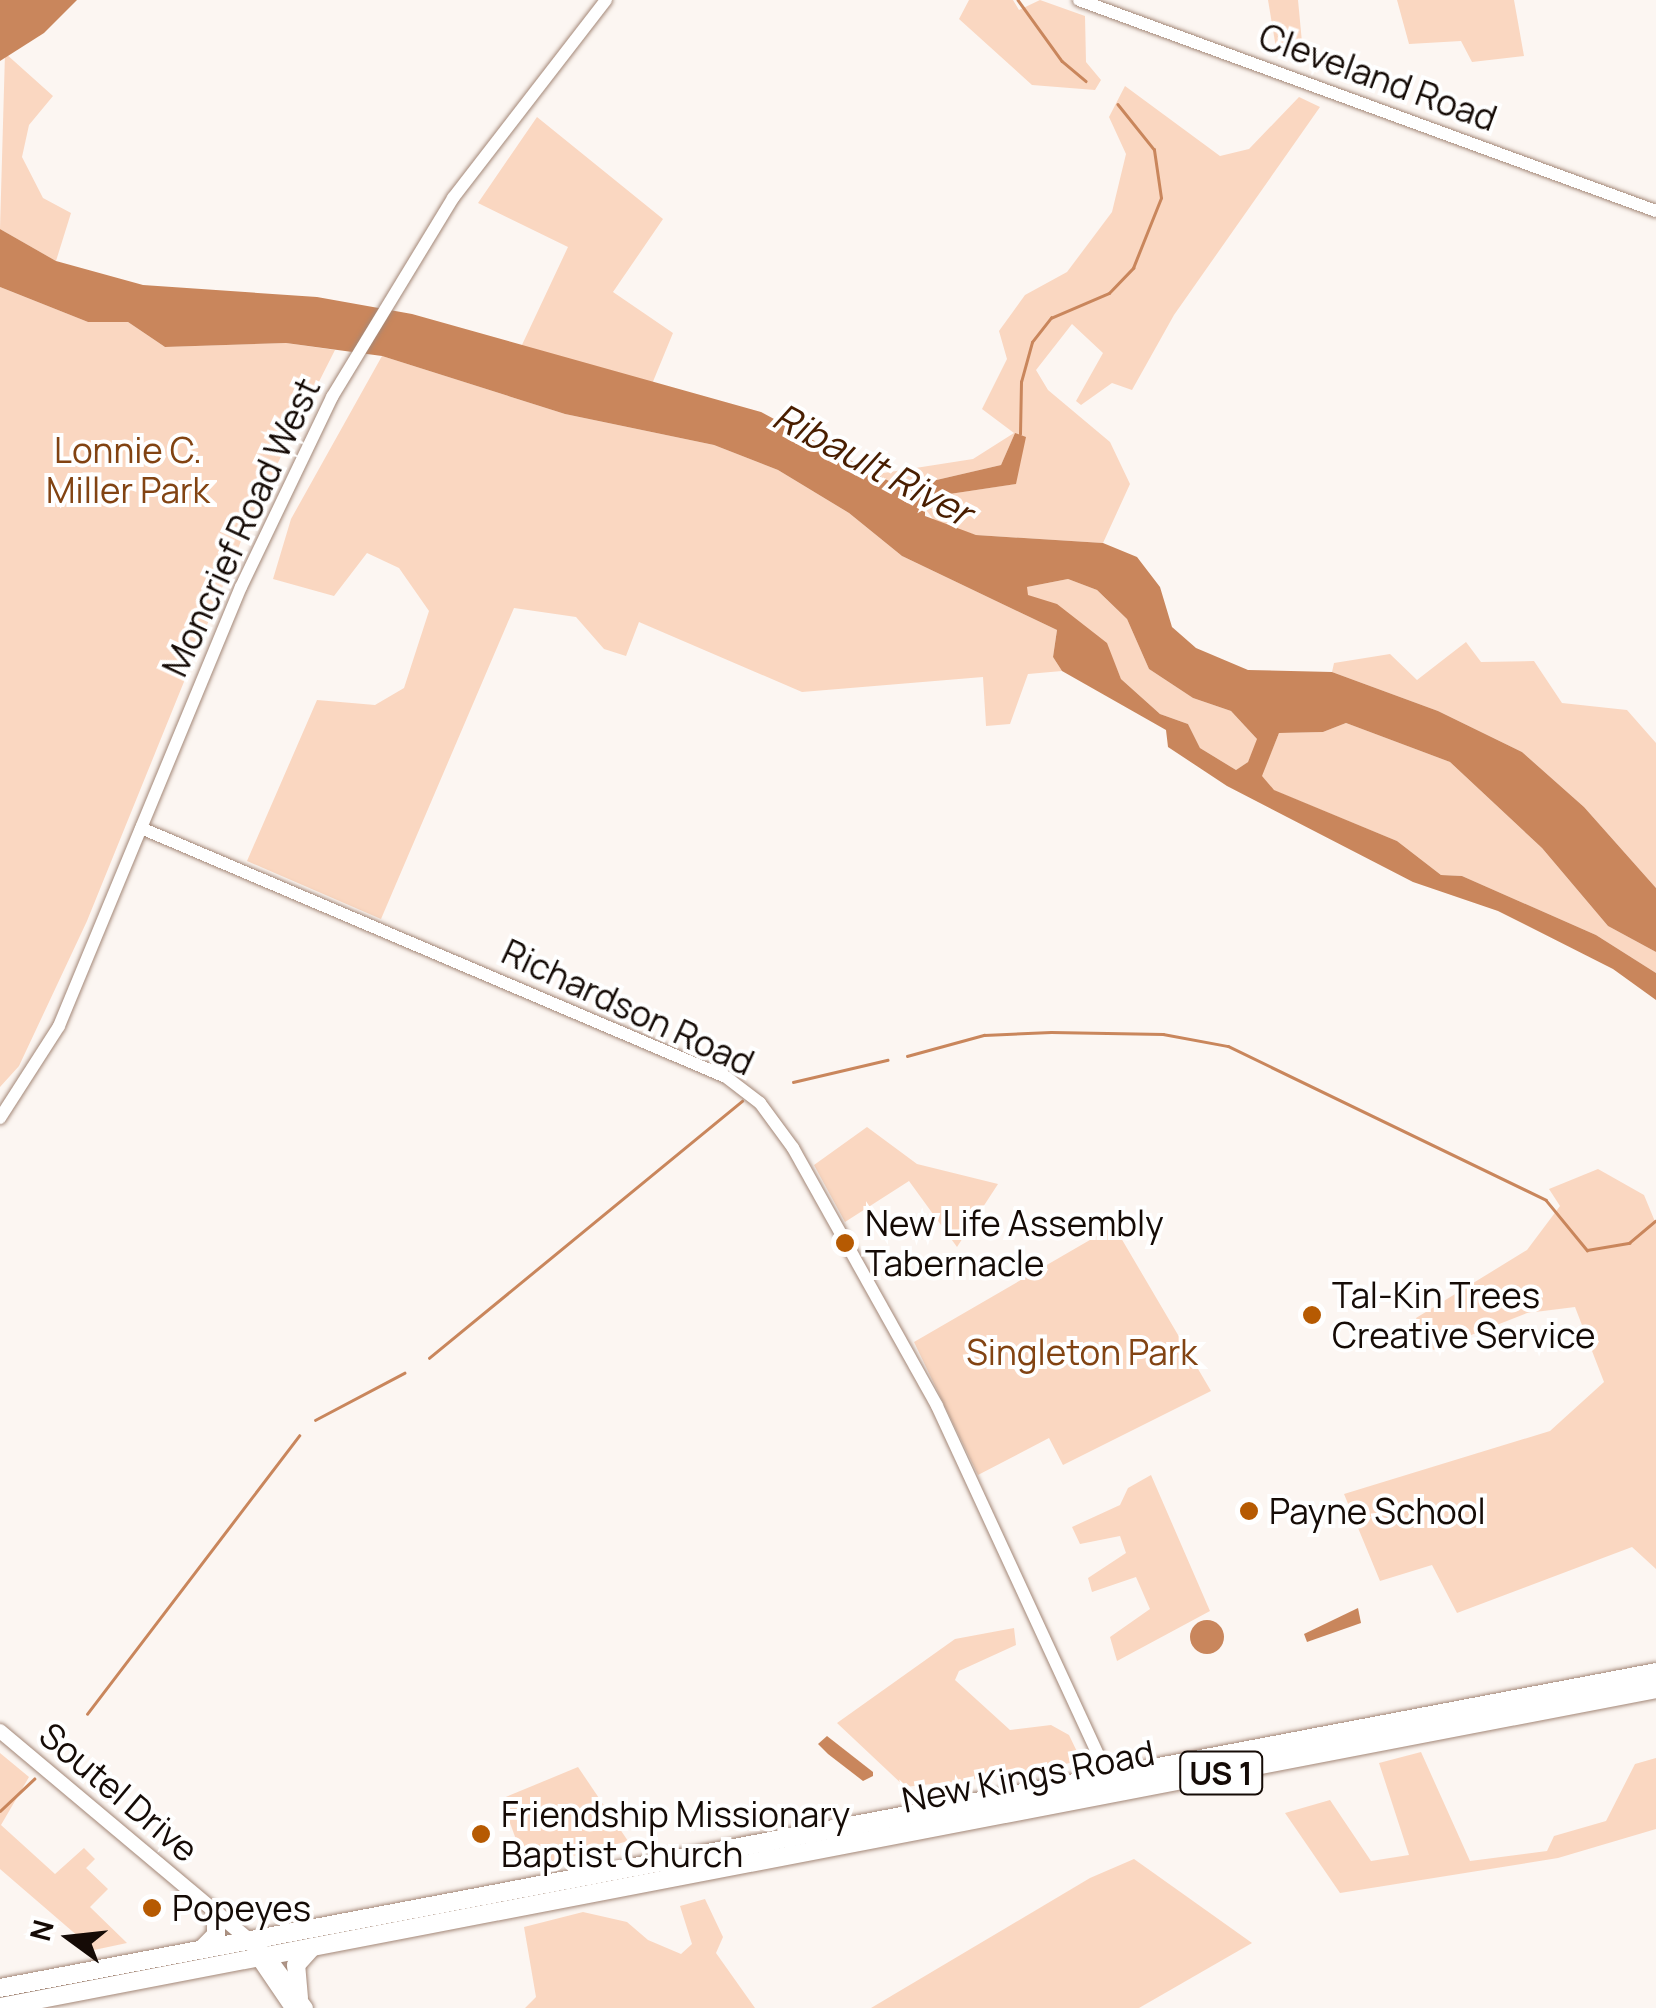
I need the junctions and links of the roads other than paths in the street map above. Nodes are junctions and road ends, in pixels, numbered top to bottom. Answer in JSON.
{"nodes":[{"id":1,"x":606,"y":0,"type":"edge"},
{"id":2,"x":1079,"y":0,"type":"edge"},
{"id":3,"x":1656,"y":212,"type":"edge"},
{"id":4,"x":141,"y":828,"type":"junction"},
{"id":5,"x":0,"y":1118,"type":"edge"},
{"id":6,"x":1656,"y":1672,"type":"edge"},
{"id":7,"x":1656,"y":1689,"type":"edge"},
{"id":8,"x":0,"y":1730,"type":"edge"},
{"id":9,"x":1112,"y":1784,"type":"junction"},
{"id":10,"x":216,"y":1914,"type":"junction"},
{"id":11,"x":246,"y":1938,"type":"junction"},
{"id":12,"x":204,"y":1946,"type":"junction"},
{"id":13,"x":312,"y":1947,"type":"junction"},
{"id":14,"x":262,"y":1956,"type":"junction"},
{"id":15,"x":0,"y":1988,"type":"edge"},
{"id":16,"x":299,"y":2005,"type":"edge"},
{"id":17,"x":0,"y":2007,"type":"edge"}],
"edges":[{"from":1,"to":4,"type":"street","name":"Moncrief Road West"},
{"from":2,"to":3,"type":"street","name":"Cleveland Road"},
{"from":4,"to":5,"type":"street","name":"Moncrief Road West"},
{"from":4,"to":9,"type":"street","name":"Richardson Road"},
{"from":6,"to":9,"type":"highway","name":"New Kings Road","number":"US 1"},
{"from":7,"to":9,"type":"highway","name":"New Kings Road","number":"US 1"},
{"from":8,"to":10,"type":"main road","name":"Soutel Drive"},
{"from":9,"to":11,"type":"highway","name":"New Kings Road","number":"US 1"},
{"from":9,"to":13,"type":"highway","name":"New Kings Road","number":"US 1"},
{"from":10,"to":11,"type":"main road","name":"Soutel Drive"},
{"from":10,"to":12,"type":"highway"},
{"from":11,"to":12,"type":"highway","name":"New Kings Road","number":"US 1"},
{"from":11,"to":14,"type":"main road","name":"Soutel Drive"},
{"from":12,"to":15,"type":"highway","name":"New Kings Road","number":"US 1"},
{"from":13,"to":14,"type":"highway","name":"New Kings Road","number":"US 1"},
{"from":13,"to":16,"type":"highway"},
{"from":14,"to":16,"type":"main road","name":"Soutel Drive"},
{"from":14,"to":17,"type":"highway","name":"New Kings Road","number":"US 1"}]}
